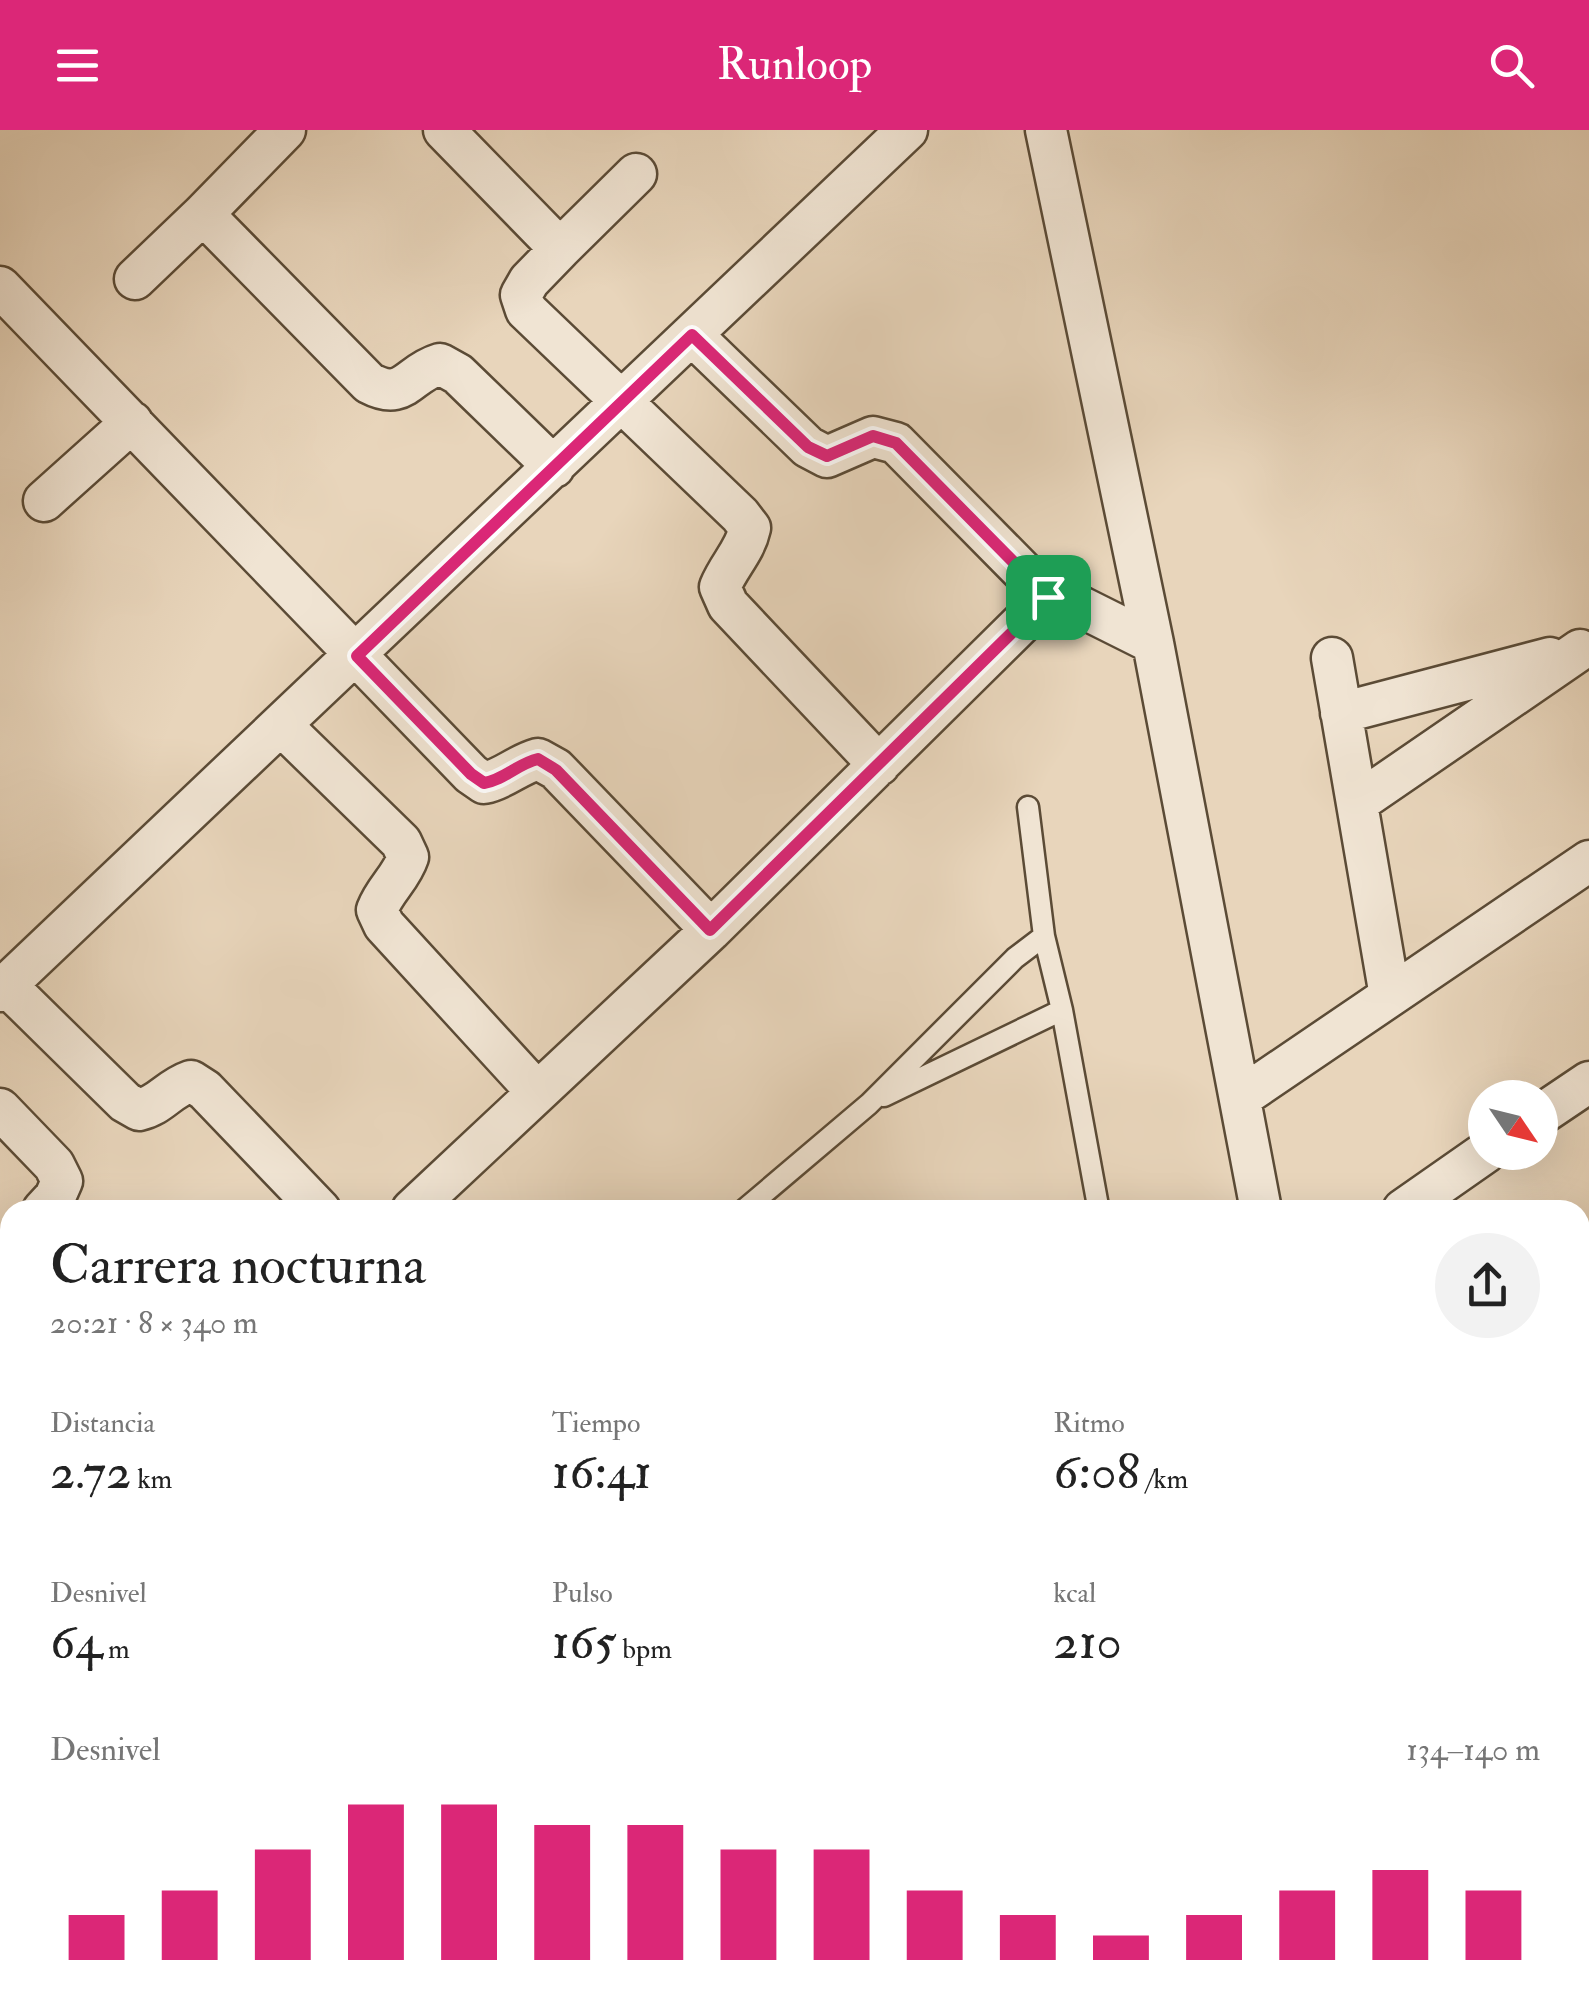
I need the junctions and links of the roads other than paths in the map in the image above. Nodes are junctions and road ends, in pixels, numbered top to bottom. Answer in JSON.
{"nodes":[{"id":1,"x":285,"y":130,"type":"edge"},
{"id":2,"x":444,"y":130,"type":"edge"},
{"id":3,"x":907,"y":130,"type":"edge"},
{"id":4,"x":1046,"y":130,"type":"edge"},
{"id":5,"x":636,"y":174,"type":"dead end"},
{"id":6,"x":203,"y":214,"type":"junction"},
{"id":7,"x":560,"y":249,"type":"junction"},
{"id":8,"x":135,"y":279,"type":"dead end"},
{"id":9,"x":0,"y":287,"type":"edge"},
{"id":10,"x":692,"y":335,"type":"junction"},
{"id":11,"x":621,"y":403,"type":"junction"},
{"id":12,"x":132,"y":422,"type":"junction"},
{"id":13,"x":554,"y":467,"type":"junction"},
{"id":14,"x":44,"y":501,"type":"dead end"},
{"id":15,"x":1048,"y":597,"type":"junction"},
{"id":16,"x":1153,"y":642,"type":"junction"},
{"id":17,"x":1584,"y":648,"type":"edge"},
{"id":18,"x":357,"y":656,"type":"junction"},
{"id":19,"x":1332,"y":658,"type":"dead end"},
{"id":20,"x":1341,"y":713,"type":"junction"},
{"id":21,"x":281,"y":726,"type":"junction"},
{"id":22,"x":879,"y":766,"type":"junction"},
{"id":23,"x":1357,"y":803,"type":"junction"},
{"id":24,"x":1028,"y":808,"type":"dead end"},
{"id":25,"x":1589,"y":861,"type":"edge"},
{"id":26,"x":710,"y":930,"type":"junction"},
{"id":27,"x":1044,"y":936,"type":"junction"},
{"id":28,"x":3,"y":988,"type":"edge"},
{"id":29,"x":1390,"y":996,"type":"junction"},
{"id":30,"x":1062,"y":1010,"type":"junction"},
{"id":31,"x":1589,"y":1082,"type":"edge"},
{"id":32,"x":537,"y":1092,"type":"junction"},
{"id":33,"x":1240,"y":1098,"type":"junction"},
{"id":34,"x":869,"y":1104,"type":"junction"},
{"id":35,"x":1558,"y":1104,"type":"edge"},
{"id":36,"x":0,"y":1109,"type":"edge"},
{"id":37,"x":1468,"y":1166,"type":"edge"},
{"id":38,"x":52,"y":1200,"type":"edge"},
{"id":39,"x":310,"y":1200,"type":"edge"},
{"id":40,"x":423,"y":1200,"type":"edge"},
{"id":41,"x":756,"y":1200,"type":"edge"},
{"id":42,"x":1095,"y":1200,"type":"edge"},
{"id":43,"x":1259,"y":1200,"type":"edge"},
{"id":44,"x":1422,"y":1200,"type":"edge"}],
"edges":[{"from":1,"to":6,"type":"street"},
{"from":2,"to":7,"type":"street"},
{"from":3,"to":10,"type":"street"},
{"from":4,"to":16,"type":"street"},
{"from":5,"to":7,"type":"street"},
{"from":6,"to":8,"type":"street"},
{"from":6,"to":13,"type":"street"},
{"from":7,"to":11,"type":"street"},
{"from":9,"to":12,"type":"street"},
{"from":10,"to":11,"type":"street"},
{"from":10,"to":15,"type":"street"},
{"from":11,"to":13,"type":"street"},
{"from":11,"to":22,"type":"street"},
{"from":12,"to":14,"type":"street"},
{"from":12,"to":18,"type":"street"},
{"from":13,"to":18,"type":"street"},
{"from":15,"to":16,"type":"street"},
{"from":15,"to":22,"type":"street"},
{"from":16,"to":33,"type":"street"},
{"from":17,"to":20,"type":"street"},
{"from":17,"to":23,"type":"street"},
{"from":18,"to":21,"type":"street"},
{"from":18,"to":26,"type":"street"},
{"from":19,"to":20,"type":"street"},
{"from":20,"to":23,"type":"street"},
{"from":21,"to":28,"type":"street"},
{"from":21,"to":32,"type":"street"},
{"from":22,"to":26,"type":"street"},
{"from":23,"to":29,"type":"street"},
{"from":24,"to":27,"type":"lane"},
{"from":25,"to":29,"type":"street"},
{"from":26,"to":32,"type":"street"},
{"from":27,"to":30,"type":"lane"},
{"from":27,"to":34,"type":"lane"},
{"from":28,"to":39,"type":"street"},
{"from":29,"to":33,"type":"street"},
{"from":30,"to":34,"type":"lane"},
{"from":30,"to":42,"type":"lane"},
{"from":31,"to":35,"type":"street"},
{"from":32,"to":40,"type":"street"},
{"from":33,"to":43,"type":"street"},
{"from":34,"to":41,"type":"lane"},
{"from":36,"to":38,"type":"street"},
{"from":37,"to":44,"type":"street"}]}
